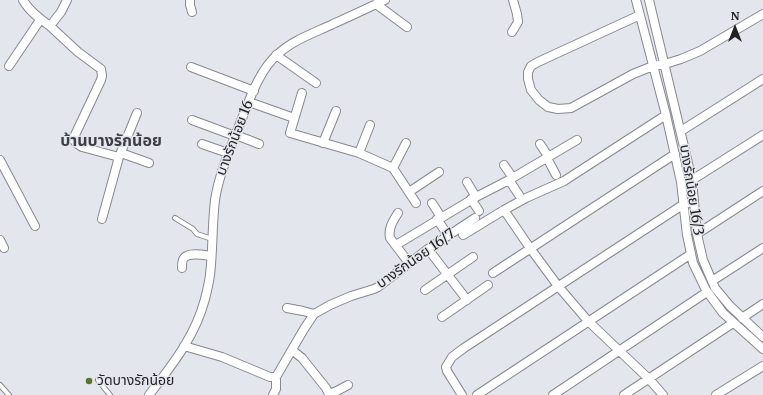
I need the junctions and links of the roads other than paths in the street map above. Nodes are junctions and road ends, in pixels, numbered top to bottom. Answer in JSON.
{"nodes":[{"id":1,"x":23,"y":0,"type":"edge"},
{"id":2,"x":67,"y":0,"type":"edge"},
{"id":3,"x":190,"y":0,"type":"edge"},
{"id":4,"x":385,"y":0,"type":"edge"},
{"id":5,"x":513,"y":0,"type":"edge"},
{"id":6,"x":636,"y":0,"type":"edge"},
{"id":7,"x":651,"y":0,"type":"edge"},
{"id":8,"x":373,"y":3,"type":"edge"},
{"id":9,"x":192,"y":12,"type":"dead end"},
{"id":10,"x":763,"y":14,"type":"edge"},
{"id":11,"x":640,"y":15,"type":"junction"},
{"id":12,"x":40,"y":20,"type":"junction"},
{"id":13,"x":50,"y":26,"type":"junction"},
{"id":14,"x":407,"y":26,"type":"dead end"},
{"id":15,"x":512,"y":32,"type":"dead end"},
{"id":16,"x":276,"y":55,"type":"junction"},
{"id":17,"x":665,"y":64,"type":"junction"},
{"id":18,"x":9,"y":66,"type":"dead end"},
{"id":19,"x":653,"y":66,"type":"junction"},
{"id":20,"x":191,"y":67,"type":"dead end"},
{"id":21,"x":763,"y":79,"type":"edge"},
{"id":22,"x":316,"y":83,"type":"dead end"},
{"id":23,"x":254,"y":91,"type":"junction"},
{"id":24,"x":302,"y":93,"type":"dead end"},
{"id":25,"x":249,"y":102,"type":"junction"},
{"id":26,"x":336,"y":111,"type":"dead end"},
{"id":27,"x":137,"y":112,"type":"dead end"},
{"id":28,"x":666,"y":115,"type":"junction"},
{"id":29,"x":294,"y":118,"type":"junction"},
{"id":30,"x":192,"y":120,"type":"dead end"},
{"id":31,"x":370,"y":125,"type":"dead end"},
{"id":32,"x":681,"y":131,"type":"junction"},
{"id":33,"x":235,"y":135,"type":"junction"},
{"id":34,"x":763,"y":135,"type":"edge"},
{"id":35,"x":577,"y":140,"type":"dead end"},
{"id":36,"x":323,"y":143,"type":"junction"},
{"id":37,"x":202,"y":144,"type":"dead end"},
{"id":38,"x":260,"y":144,"type":"dead end"},
{"id":39,"x":406,"y":144,"type":"dead end"},
{"id":40,"x":540,"y":144,"type":"dead end"},
{"id":41,"x":359,"y":153,"type":"junction"},
{"id":42,"x":228,"y":154,"type":"junction"},
{"id":43,"x":675,"y":154,"type":"junction"},
{"id":44,"x":120,"y":155,"type":"junction"},
{"id":45,"x":547,"y":157,"type":"junction"},
{"id":46,"x":0,"y":160,"type":"edge"},
{"id":47,"x":149,"y":163,"type":"dead end"},
{"id":48,"x":504,"y":165,"type":"dead end"},
{"id":49,"x":393,"y":168,"type":"junction"},
{"id":50,"x":439,"y":172,"type":"dead end"},
{"id":51,"x":556,"y":175,"type":"dead end"},
{"id":52,"x":511,"y":179,"type":"junction"},
{"id":53,"x":692,"y":180,"type":"junction"},
{"id":54,"x":467,"y":182,"type":"dead end"},
{"id":55,"x":763,"y":191,"type":"edge"},
{"id":56,"x":409,"y":192,"type":"junction"},
{"id":57,"x":519,"y":195,"type":"dead end"},
{"id":58,"x":474,"y":198,"type":"junction"},
{"id":59,"x":695,"y":202,"type":"junction"},
{"id":60,"x":416,"y":203,"type":"dead end"},
{"id":61,"x":432,"y":203,"type":"dead end"},
{"id":62,"x":684,"y":204,"type":"junction"},
{"id":63,"x":504,"y":210,"type":"junction"},
{"id":64,"x":398,"y":213,"type":"dead end"},
{"id":65,"x":175,"y":218,"type":"dead end"},
{"id":66,"x":439,"y":218,"type":"junction"},
{"id":67,"x":102,"y":219,"type":"dead end"},
{"id":68,"x":35,"y":226,"type":"dead end"},
{"id":69,"x":445,"y":231,"type":"dead end"},
{"id":70,"x":697,"y":234,"type":"junction"},
{"id":71,"x":463,"y":235,"type":"dead end"},
{"id":72,"x":212,"y":239,"type":"junction"},
{"id":73,"x":396,"y":245,"type":"junction"},
{"id":74,"x":530,"y":248,"type":"junction"},
{"id":75,"x":763,"y":248,"type":"edge"},
{"id":76,"x":428,"y":249,"type":"junction"},
{"id":77,"x":691,"y":254,"type":"junction"},
{"id":78,"x":211,"y":256,"type":"junction"},
{"id":79,"x":473,"y":257,"type":"dead end"},
{"id":80,"x":410,"y":263,"type":"junction"},
{"id":81,"x":182,"y":268,"type":"dead end"},
{"id":82,"x":493,"y":273,"type":"dead end"},
{"id":83,"x":448,"y":275,"type":"junction"},
{"id":84,"x":712,"y":281,"type":"junction"},
{"id":85,"x":488,"y":284,"type":"dead end"},
{"id":86,"x":558,"y":286,"type":"junction"},
{"id":87,"x":425,"y":290,"type":"dead end"},
{"id":88,"x":707,"y":292,"type":"junction"},
{"id":89,"x":467,"y":300,"type":"junction"},
{"id":90,"x":763,"y":304,"type":"edge"},
{"id":91,"x":287,"y":308,"type":"dead end"},
{"id":92,"x":314,"y":314,"type":"junction"},
{"id":93,"x":442,"y":317,"type":"dead end"},
{"id":94,"x":742,"y":318,"type":"junction"},
{"id":95,"x":588,"y":322,"type":"junction"},
{"id":96,"x":734,"y":323,"type":"junction"},
{"id":97,"x":763,"y":338,"type":"edge"},
{"id":98,"x":184,"y":346,"type":"junction"},
{"id":99,"x":763,"y":349,"type":"edge"},
{"id":100,"x":292,"y":350,"type":"junction"},
{"id":101,"x":619,"y":350,"type":"junction"},
{"id":102,"x":763,"y":366,"type":"edge"},
{"id":103,"x":276,"y":377,"type":"junction"},
{"id":104,"x":649,"y":379,"type":"junction"},
{"id":105,"x":98,"y":380,"type":"dead end"},
{"id":106,"x":0,"y":384,"type":"edge"},
{"id":107,"x":348,"y":385,"type":"dead end"},
{"id":108,"x":329,"y":394,"type":"edge"},
{"id":109,"x":9,"y":395,"type":"edge"},
{"id":110,"x":110,"y":395,"type":"edge"},
{"id":111,"x":149,"y":395,"type":"edge"},
{"id":112,"x":273,"y":395,"type":"edge"},
{"id":113,"x":462,"y":395,"type":"edge"},
{"id":114,"x":477,"y":395,"type":"edge"},
{"id":115,"x":553,"y":395,"type":"edge"},
{"id":116,"x":624,"y":395,"type":"edge"},
{"id":117,"x":664,"y":395,"type":"edge"},
{"id":118,"x":716,"y":395,"type":"edge"}],
"edges":[{"from":1,"to":12,"type":"street"},
{"from":2,"to":13,"type":"street"},
{"from":3,"to":9,"type":"street"},
{"from":4,"to":8,"type":"street","name":"บางรักน้อย 16"},
{"from":5,"to":15,"type":"street"},
{"from":6,"to":11,"type":"street"},
{"from":7,"to":17,"type":"street","name":"บางรักน้อย 16/3"},
{"from":8,"to":14,"type":"street"},
{"from":8,"to":16,"type":"street","name":"บางรักน้อย 16"},
{"from":10,"to":17,"type":"street"},
{"from":11,"to":19,"type":"street"},
{"from":11,"to":19,"type":"street"},
{"from":12,"to":13,"type":"street"},
{"from":12,"to":18,"type":"street"},
{"from":13,"to":44,"type":"street"},
{"from":16,"to":22,"type":"street"},
{"from":16,"to":23,"type":"street","name":"บางรักน้อย 16"},
{"from":17,"to":19,"type":"street"},
{"from":17,"to":32,"type":"street","name":"บางรักน้อย 16/3"},
{"from":19,"to":28,"type":"street"},
{"from":20,"to":23,"type":"street"},
{"from":21,"to":32,"type":"street"},
{"from":23,"to":25,"type":"street","name":"บางรักน้อย 16"},
{"from":24,"to":29,"type":"street"},
{"from":25,"to":29,"type":"street"},
{"from":25,"to":33,"type":"street","name":"บางรักน้อย 16"},
{"from":26,"to":36,"type":"street"},
{"from":27,"to":44,"type":"street"},
{"from":28,"to":43,"type":"street"},
{"from":28,"to":63,"type":"street"},
{"from":29,"to":36,"type":"street"},
{"from":30,"to":33,"type":"street"},
{"from":31,"to":41,"type":"street"},
{"from":32,"to":53,"type":"street","name":"บางรักน้อย 16/3"},
{"from":33,"to":38,"type":"street"},
{"from":33,"to":42,"type":"street","name":"บางรักน้อย 16"},
{"from":34,"to":53,"type":"street"},
{"from":35,"to":45,"type":"street"},
{"from":36,"to":41,"type":"street"},
{"from":37,"to":42,"type":"street"},
{"from":39,"to":49,"type":"street"},
{"from":40,"to":45,"type":"street"},
{"from":41,"to":49,"type":"street"},
{"from":42,"to":72,"type":"street","name":"บางรักน้อย 16"},
{"from":43,"to":62,"type":"street"},
{"from":43,"to":74,"type":"street"},
{"from":44,"to":47,"type":"street"},
{"from":44,"to":67,"type":"street"},
{"from":45,"to":51,"type":"street"},
{"from":45,"to":52,"type":"street"},
{"from":46,"to":68,"type":"street"},
{"from":48,"to":52,"type":"street"},
{"from":49,"to":56,"type":"street"},
{"from":50,"to":56,"type":"street"},
{"from":52,"to":57,"type":"street"},
{"from":52,"to":58,"type":"street"},
{"from":53,"to":59,"type":"street","name":"บางรักน้อย 16/3"},
{"from":54,"to":58,"type":"street"},
{"from":55,"to":70,"type":"street"},
{"from":56,"to":60,"type":"street"},
{"from":58,"to":66,"type":"street"},
{"from":58,"to":76,"type":"street","name":"บางรักน้อย 16/7"},
{"from":59,"to":62,"type":"street"},
{"from":59,"to":70,"type":"street","name":"บางรักน้อย 16/3"},
{"from":61,"to":66,"type":"street"},
{"from":62,"to":77,"type":"street"},
{"from":62,"to":86,"type":"street"},
{"from":63,"to":71,"type":"street"},
{"from":63,"to":74,"type":"street"},
{"from":64,"to":73,"type":"street"},
{"from":65,"to":72,"type":"lane"},
{"from":66,"to":69,"type":"street"},
{"from":66,"to":73,"type":"street"},
{"from":70,"to":84,"type":"street","name":"บางรักน้อย 16/3"},
{"from":72,"to":78,"type":"street","name":"บางรักน้อย 16"},
{"from":73,"to":80,"type":"street"},
{"from":74,"to":82,"type":"street"},
{"from":74,"to":86,"type":"street"},
{"from":75,"to":84,"type":"street"},
{"from":76,"to":80,"type":"street","name":"บางรักน้อย 16/7"},
{"from":76,"to":83,"type":"street"},
{"from":77,"to":88,"type":"street"},
{"from":77,"to":95,"type":"street"},
{"from":78,"to":81,"type":"street"},
{"from":78,"to":98,"type":"street","name":"บางรักน้อย 16"},
{"from":79,"to":83,"type":"street"},
{"from":80,"to":92,"type":"street","name":"บางรักน้อย 16/7"},
{"from":83,"to":87,"type":"street"},
{"from":83,"to":89,"type":"street"},
{"from":84,"to":94,"type":"street","name":"บางรักน้อย 16/3"},
{"from":85,"to":89,"type":"street"},
{"from":86,"to":95,"type":"street"},
{"from":86,"to":113,"type":"street"},
{"from":88,"to":96,"type":"street"},
{"from":88,"to":101,"type":"street"},
{"from":89,"to":93,"type":"street"},
{"from":90,"to":94,"type":"street"},
{"from":91,"to":92,"type":"street"},
{"from":92,"to":100,"type":"street","name":"บางรักน้อย 16/7"},
{"from":94,"to":97,"type":"street","name":"บางรักน้อย 16/3"},
{"from":95,"to":101,"type":"street"},
{"from":95,"to":114,"type":"street"},
{"from":96,"to":99,"type":"street"},
{"from":96,"to":104,"type":"street"},
{"from":98,"to":103,"type":"street"},
{"from":98,"to":111,"type":"street","name":"บางรักน้อย 16"},
{"from":100,"to":103,"type":"street","name":"บางรักน้อย 16/7"},
{"from":100,"to":108,"type":"street"},
{"from":101,"to":104,"type":"street"},
{"from":101,"to":115,"type":"street"},
{"from":102,"to":118,"type":"street"},
{"from":103,"to":112,"type":"street"},
{"from":104,"to":116,"type":"street"},
{"from":104,"to":117,"type":"street"},
{"from":105,"to":110,"type":"lane"},
{"from":106,"to":109,"type":"lane"},
{"from":107,"to":108,"type":"street"}]}
